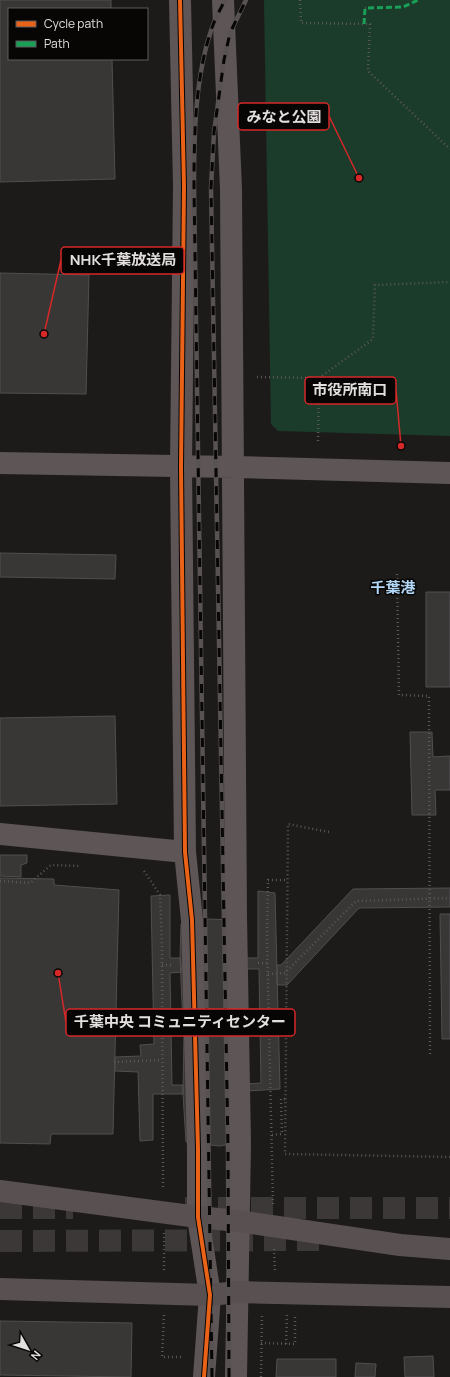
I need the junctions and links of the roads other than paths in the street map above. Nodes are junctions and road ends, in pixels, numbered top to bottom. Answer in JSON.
{"nodes":[{"id":1,"x":180,"y":0,"type":"edge"},
{"id":2,"x":223,"y":0,"type":"edge"},
{"id":3,"x":0,"y":463,"type":"edge"},
{"id":4,"x":180,"y":467,"type":"junction"},
{"id":5,"x":234,"y":467,"type":"junction"},
{"id":6,"x":450,"y":473,"type":"edge"},
{"id":7,"x":0,"y":834,"type":"edge"},
{"id":8,"x":185,"y":852,"type":"junction"},
{"id":9,"x":0,"y":1191,"type":"edge"},
{"id":10,"x":198,"y":1217,"type":"junction"},
{"id":11,"x":238,"y":1221,"type":"junction"},
{"id":12,"x":450,"y":1249,"type":"edge"},
{"id":13,"x":0,"y":1289,"type":"edge"},
{"id":14,"x":237,"y":1292,"type":"junction"},
{"id":15,"x":210,"y":1295,"type":"junction"},
{"id":16,"x":450,"y":1297,"type":"edge"},
{"id":17,"x":204,"y":1377,"type":"edge"},
{"id":18,"x":236,"y":1377,"type":"edge"}],
"edges":[{"from":1,"to":4,"type":"street"},
{"from":2,"to":5,"type":"street"},
{"from":3,"to":4,"type":"street"},
{"from":4,"to":5,"type":"street"},
{"from":4,"to":8,"type":"street"},
{"from":5,"to":6,"type":"street"},
{"from":5,"to":11,"type":"street"},
{"from":7,"to":8,"type":"street"},
{"from":8,"to":10,"type":"street"},
{"from":9,"to":10,"type":"highway"},
{"from":10,"to":11,"type":"highway"},
{"from":10,"to":15,"type":"street"},
{"from":11,"to":12,"type":"highway"},
{"from":11,"to":14,"type":"street"},
{"from":13,"to":15,"type":"highway"},
{"from":14,"to":15,"type":"highway"},
{"from":14,"to":16,"type":"highway"},
{"from":14,"to":18,"type":"street"},
{"from":15,"to":17,"type":"street"}]}
